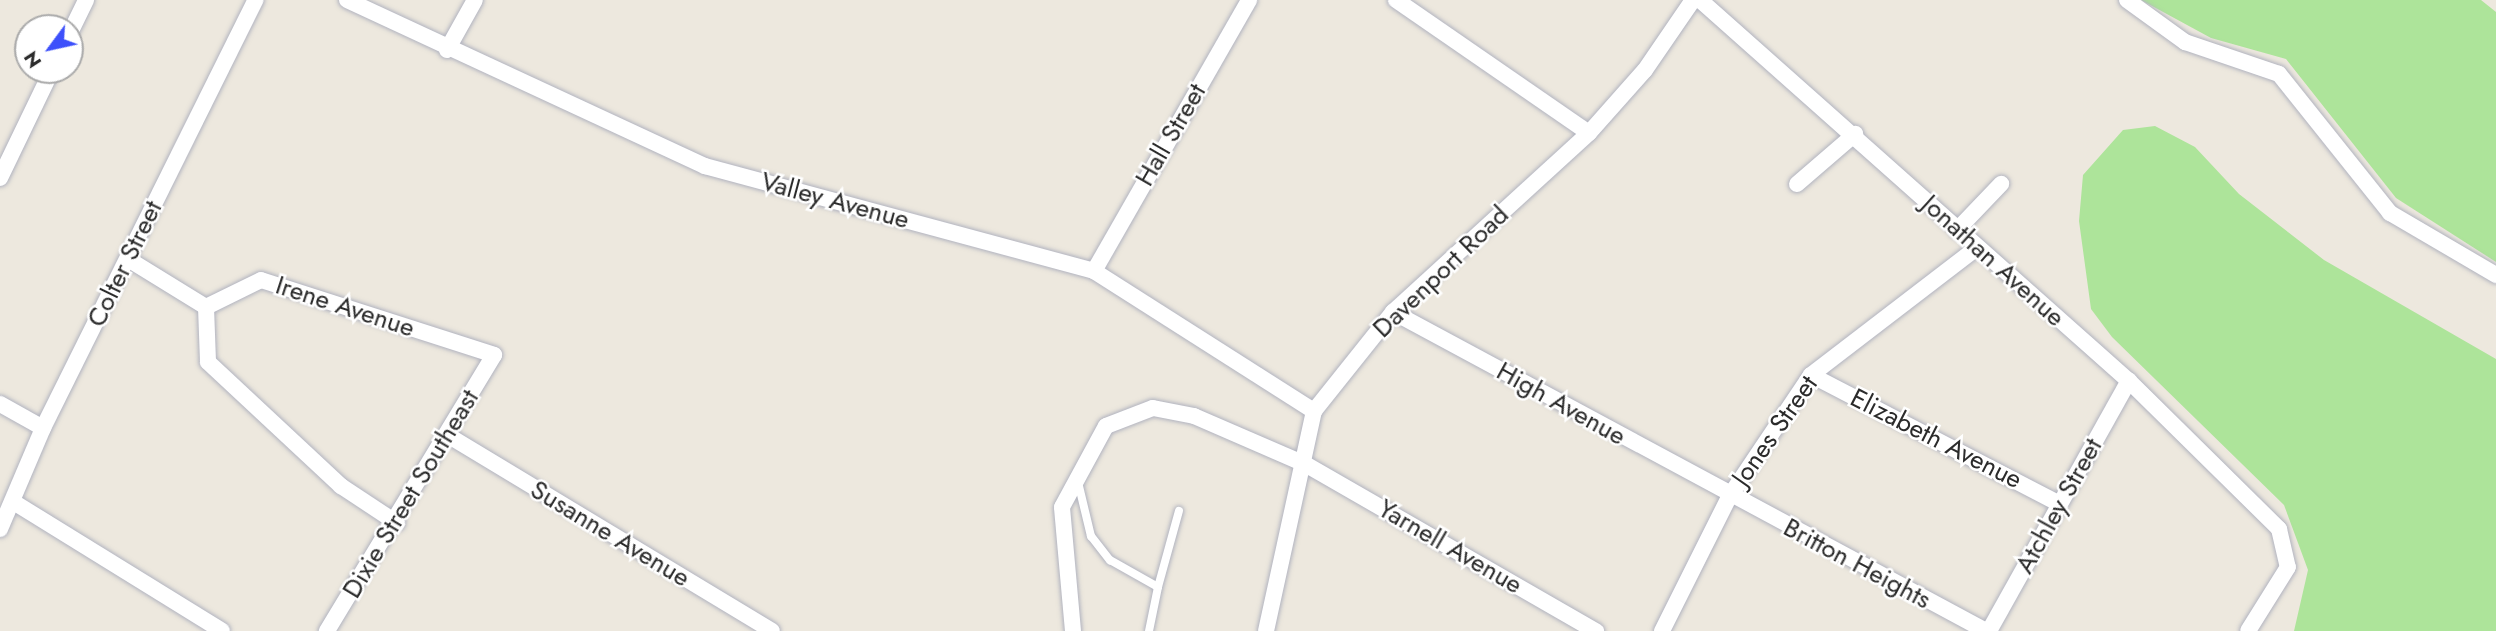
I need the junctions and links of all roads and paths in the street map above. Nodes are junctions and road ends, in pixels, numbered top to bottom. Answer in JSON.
{"nodes":[{"id":1,"x":255,"y":0,"type":"edge"},
{"id":2,"x":347,"y":0,"type":"edge"},
{"id":3,"x":475,"y":0,"type":"edge"},
{"id":4,"x":1249,"y":0,"type":"edge"},
{"id":5,"x":1396,"y":0,"type":"edge"},
{"id":6,"x":1693,"y":0,"type":"edge"},
{"id":7,"x":1700,"y":0,"type":"edge"},
{"id":8,"x":2127,"y":0,"type":"edge"},
{"id":9,"x":447,"y":50,"type":"junction"},
{"id":10,"x":45,"y":84,"type":"edge"},
{"id":11,"x":1589,"y":133,"type":"junction"},
{"id":12,"x":1855,"y":134,"type":"junction"},
{"id":13,"x":0,"y":178,"type":"edge"},
{"id":14,"x":1797,"y":184,"type":"dead end"},
{"id":15,"x":2001,"y":184,"type":"dead end"},
{"id":16,"x":1957,"y":230,"type":"junction"},
{"id":17,"x":1975,"y":250,"type":"junction"},
{"id":18,"x":128,"y":260,"type":"junction"},
{"id":19,"x":1094,"y":271,"type":"junction"},
{"id":20,"x":2496,"y":275,"type":"edge"},
{"id":21,"x":206,"y":307,"type":"junction"},
{"id":22,"x":1393,"y":312,"type":"junction"},
{"id":23,"x":494,"y":355,"type":"joint"},
{"id":24,"x":1811,"y":375,"type":"junction"},
{"id":25,"x":2129,"y":381,"type":"junction"},
{"id":26,"x":0,"y":404,"type":"edge"},
{"id":27,"x":1314,"y":411,"type":"junction"},
{"id":28,"x":43,"y":428,"type":"junction"},
{"id":29,"x":449,"y":436,"type":"junction"},
{"id":30,"x":1305,"y":464,"type":"junction"},
{"id":31,"x":1077,"y":479,"type":"junction"},
{"id":32,"x":1729,"y":497,"type":"junction"},
{"id":33,"x":15,"y":503,"type":"junction"},
{"id":34,"x":2060,"y":503,"type":"junction"},
{"id":35,"x":1178,"y":511,"type":"dead end"},
{"id":36,"x":397,"y":523,"type":"junction"},
{"id":37,"x":0,"y":529,"type":"edge"},
{"id":38,"x":1157,"y":587,"type":"junction"},
{"id":39,"x":222,"y":631,"type":"edge"},
{"id":40,"x":327,"y":631,"type":"edge"},
{"id":41,"x":772,"y":631,"type":"edge"},
{"id":42,"x":1073,"y":631,"type":"edge"},
{"id":43,"x":1149,"y":631,"type":"edge"},
{"id":44,"x":1266,"y":631,"type":"edge"},
{"id":45,"x":1596,"y":631,"type":"edge"},
{"id":46,"x":1662,"y":631,"type":"edge"},
{"id":47,"x":1987,"y":631,"type":"edge"},
{"id":48,"x":2248,"y":631,"type":"edge"}],
"edges":[{"from":1,"to":18,"type":"street","name":"Colter Street"},
{"from":2,"to":9,"type":"street","name":"Valley Avenue"},
{"from":3,"to":9,"type":"street"},
{"from":4,"to":19,"type":"street","name":"Hall Street"},
{"from":5,"to":11,"type":"street"},
{"from":6,"to":11,"type":"street","name":"Davenport Road"},
{"from":7,"to":12,"type":"street","name":"Jonathan Avenue"},
{"from":8,"to":20,"type":"street"},
{"from":9,"to":19,"type":"street","name":"Valley Avenue"},
{"from":10,"to":13,"type":"street"},
{"from":11,"to":22,"type":"street","name":"Davenport Road"},
{"from":12,"to":14,"type":"street"},
{"from":12,"to":16,"type":"street","name":"Jonathan Avenue"},
{"from":15,"to":16,"type":"street"},
{"from":16,"to":17,"type":"street","name":"Jonathan Avenue"},
{"from":17,"to":24,"type":"street","name":"Jones Street"},
{"from":17,"to":25,"type":"street","name":"Jonathan Avenue"},
{"from":18,"to":21,"type":"street"},
{"from":18,"to":28,"type":"street","name":"Colter Street"},
{"from":19,"to":27,"type":"street","name":"Valley Avenue"},
{"from":21,"to":23,"type":"street","name":"Irene Avenue"},
{"from":21,"to":36,"type":"street"},
{"from":22,"to":27,"type":"street","name":"Davenport Road"},
{"from":22,"to":32,"type":"street","name":"High Avenue"},
{"from":23,"to":29,"type":"street","name":"Dixie Street Southeast"},
{"from":24,"to":32,"type":"street","name":"Jones Street"},
{"from":24,"to":34,"type":"street","name":"Elizabeth Avenue"},
{"from":25,"to":34,"type":"street","name":"Atchley Street"},
{"from":25,"to":48,"type":"street","name":"Jonathan Avenue"},
{"from":26,"to":28,"type":"street"},
{"from":27,"to":30,"type":"street","name":"Davenport Road"},
{"from":28,"to":33,"type":"street","name":"Colter Street"},
{"from":29,"to":36,"type":"street","name":"Dixie Street Southeast"},
{"from":29,"to":41,"type":"street","name":"Susanne Avenue"},
{"from":30,"to":31,"type":"street"},
{"from":30,"to":44,"type":"street","name":"Davenport Road"},
{"from":30,"to":45,"type":"street","name":"Yarnell Avenue"},
{"from":31,"to":38,"type":"lane"},
{"from":31,"to":42,"type":"street"},
{"from":32,"to":46,"type":"street","name":"Jones Street"},
{"from":32,"to":47,"type":"street","name":"Britton Heights"},
{"from":33,"to":37,"type":"street","name":"Colter Street"},
{"from":33,"to":39,"type":"street"},
{"from":34,"to":47,"type":"street","name":"Atchley Street"},
{"from":35,"to":38,"type":"lane"},
{"from":36,"to":40,"type":"street","name":"Dixie Street Southeast"},
{"from":38,"to":43,"type":"lane"}]}
